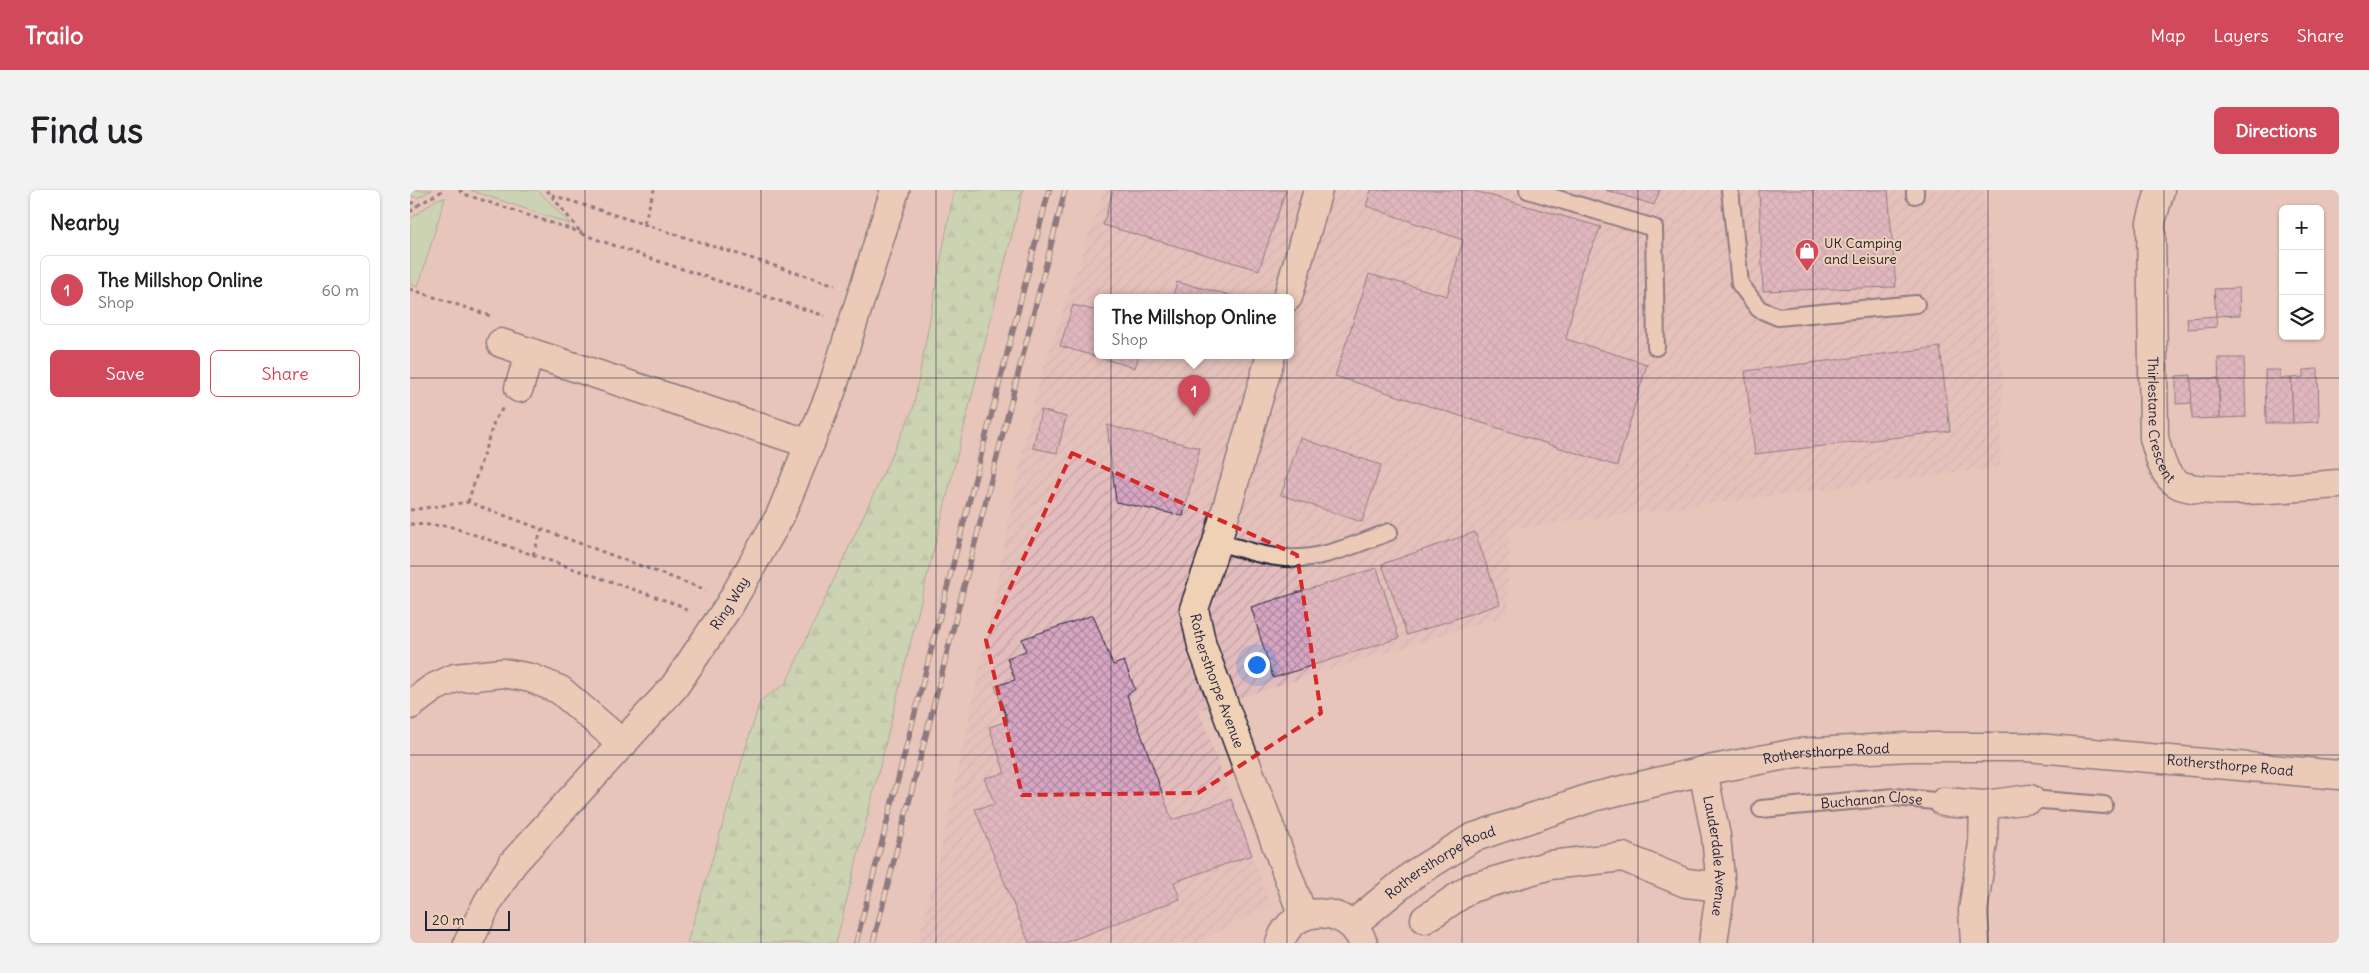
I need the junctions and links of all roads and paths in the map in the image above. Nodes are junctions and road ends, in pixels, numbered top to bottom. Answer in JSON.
{"nodes":[{"id":1,"x":444,"y":190,"type":"edge"},
{"id":2,"x":459,"y":190,"type":"edge"},
{"id":3,"x":547,"y":190,"type":"edge"},
{"id":4,"x":654,"y":190,"type":"edge"},
{"id":5,"x":895,"y":190,"type":"edge"},
{"id":6,"x":1318,"y":190,"type":"edge"},
{"id":7,"x":1528,"y":190,"type":"edge"},
{"id":8,"x":1730,"y":190,"type":"edge"},
{"id":9,"x":2160,"y":190,"type":"edge"},
{"id":10,"x":552,"y":195,"type":"junction"},
{"id":11,"x":410,"y":202,"type":"edge"},
{"id":12,"x":418,"y":205,"type":"junction"},
{"id":13,"x":410,"y":212,"type":"edge"},
{"id":14,"x":644,"y":223,"type":"junction"},
{"id":15,"x":582,"y":234,"type":"junction"},
{"id":16,"x":842,"y":287,"type":"dead end"},
{"id":17,"x":410,"y":289,"type":"edge"},
{"id":18,"x":1289,"y":294,"type":"edge"},
{"id":19,"x":1916,"y":304,"type":"dead end"},
{"id":20,"x":852,"y":325,"type":"junction"},
{"id":21,"x":501,"y":343,"type":"joint"},
{"id":22,"x":1656,"y":347,"type":"dead end"},
{"id":23,"x":530,"y":352,"type":"junction"},
{"id":24,"x":1270,"y":359,"type":"edge"},
{"id":25,"x":519,"y":388,"type":"joint"},
{"id":26,"x":810,"y":444,"type":"junction"},
{"id":27,"x":2339,"y":484,"type":"edge"},
{"id":28,"x":468,"y":502,"type":"junction"},
{"id":29,"x":410,"y":510,"type":"edge"},
{"id":30,"x":410,"y":524,"type":"edge"},
{"id":31,"x":542,"y":529,"type":"junction"},
{"id":32,"x":1389,"y":532,"type":"dead end"},
{"id":33,"x":1218,"y":542,"type":"junction"},
{"id":34,"x":533,"y":555,"type":"junction"},
{"id":35,"x":733,"y":599,"type":"junction"},
{"id":36,"x":713,"y":630,"type":"junction"},
{"id":37,"x":410,"y":705,"type":"edge"},
{"id":38,"x":623,"y":744,"type":"junction"},
{"id":39,"x":1703,"y":770,"type":"junction"},
{"id":40,"x":2339,"y":775,"type":"edge"},
{"id":41,"x":2030,"y":799,"type":"joint"},
{"id":42,"x":1944,"y":802,"type":"joint"},
{"id":43,"x":1984,"y":805,"type":"junction"},
{"id":44,"x":2104,"y":805,"type":"dead end"},
{"id":45,"x":1761,"y":809,"type":"dead end"},
{"id":46,"x":1721,"y":887,"type":"junction"},
{"id":47,"x":1303,"y":916,"type":"junction"},
{"id":48,"x":1424,"y":919,"type":"dead end"},
{"id":49,"x":1358,"y":934,"type":"edge"},
{"id":50,"x":468,"y":943,"type":"edge"},
{"id":51,"x":1280,"y":943,"type":"edge"},
{"id":52,"x":1713,"y":943,"type":"edge"},
{"id":53,"x":1976,"y":943,"type":"edge"}],
"edges":[{"from":1,"to":12,"type":"path"},
{"from":2,"to":15,"type":"path"},
{"from":3,"to":10,"type":"path"},
{"from":4,"to":14,"type":"path"},
{"from":5,"to":20,"type":"street","name":"Ring Way"},
{"from":6,"to":18,"type":"street"},
{"from":7,"to":22,"type":"lane"},
{"from":8,"to":19,"type":"lane"},
{"from":9,"to":27,"type":"street","name":"Thirlestane Crescent"},
{"from":10,"to":14,"type":"path"},
{"from":10,"to":15,"type":"path"},
{"from":11,"to":12,"type":"path"},
{"from":12,"to":13,"type":"path"},
{"from":14,"to":16,"type":"path"},
{"from":15,"to":20,"type":"path"},
{"from":17,"to":21,"type":"path"},
{"from":20,"to":26,"type":"street","name":"Ring Way"},
{"from":21,"to":23,"type":"street"},
{"from":23,"to":25,"type":"street"},
{"from":23,"to":26,"type":"street"},
{"from":24,"to":33,"type":"street","name":"Rothersthorpe Avenue"},
{"from":25,"to":28,"type":"path"},
{"from":26,"to":35,"type":"street","name":"Ring Way"},
{"from":28,"to":29,"type":"path"},
{"from":28,"to":31,"type":"path"},
{"from":30,"to":34,"type":"path"},
{"from":31,"to":34,"type":"path"},
{"from":31,"to":35,"type":"path"},
{"from":32,"to":33,"type":"lane"},
{"from":33,"to":47,"type":"street","name":"Rothersthorpe Avenue"},
{"from":34,"to":36,"type":"path"},
{"from":35,"to":36,"type":"street","name":"Ring Way"},
{"from":36,"to":38,"type":"street","name":"Ring Way"},
{"from":37,"to":38,"type":"street"},
{"from":38,"to":50,"type":"street","name":"Ring Way"},
{"from":39,"to":40,"type":"street","name":"Rothersthorpe Road"},
{"from":39,"to":46,"type":"street","name":"Lauderdale Avenue"},
{"from":39,"to":49,"type":"street","name":"Rothersthorpe Road"},
{"from":41,"to":43,"type":"street","name":"Buchanan Close"},
{"from":41,"to":44,"type":"lane","name":"Buchanan Close"},
{"from":42,"to":43,"type":"street","name":"Buchanan Close"},
{"from":42,"to":45,"type":"lane","name":"Buchanan Close"},
{"from":43,"to":53,"type":"street"},
{"from":46,"to":48,"type":"street"},
{"from":46,"to":52,"type":"street","name":"Lauderdale Avenue"},
{"from":47,"to":49,"type":"street","name":"Rothersthorpe Road"},
{"from":47,"to":51,"type":"street"}]}
